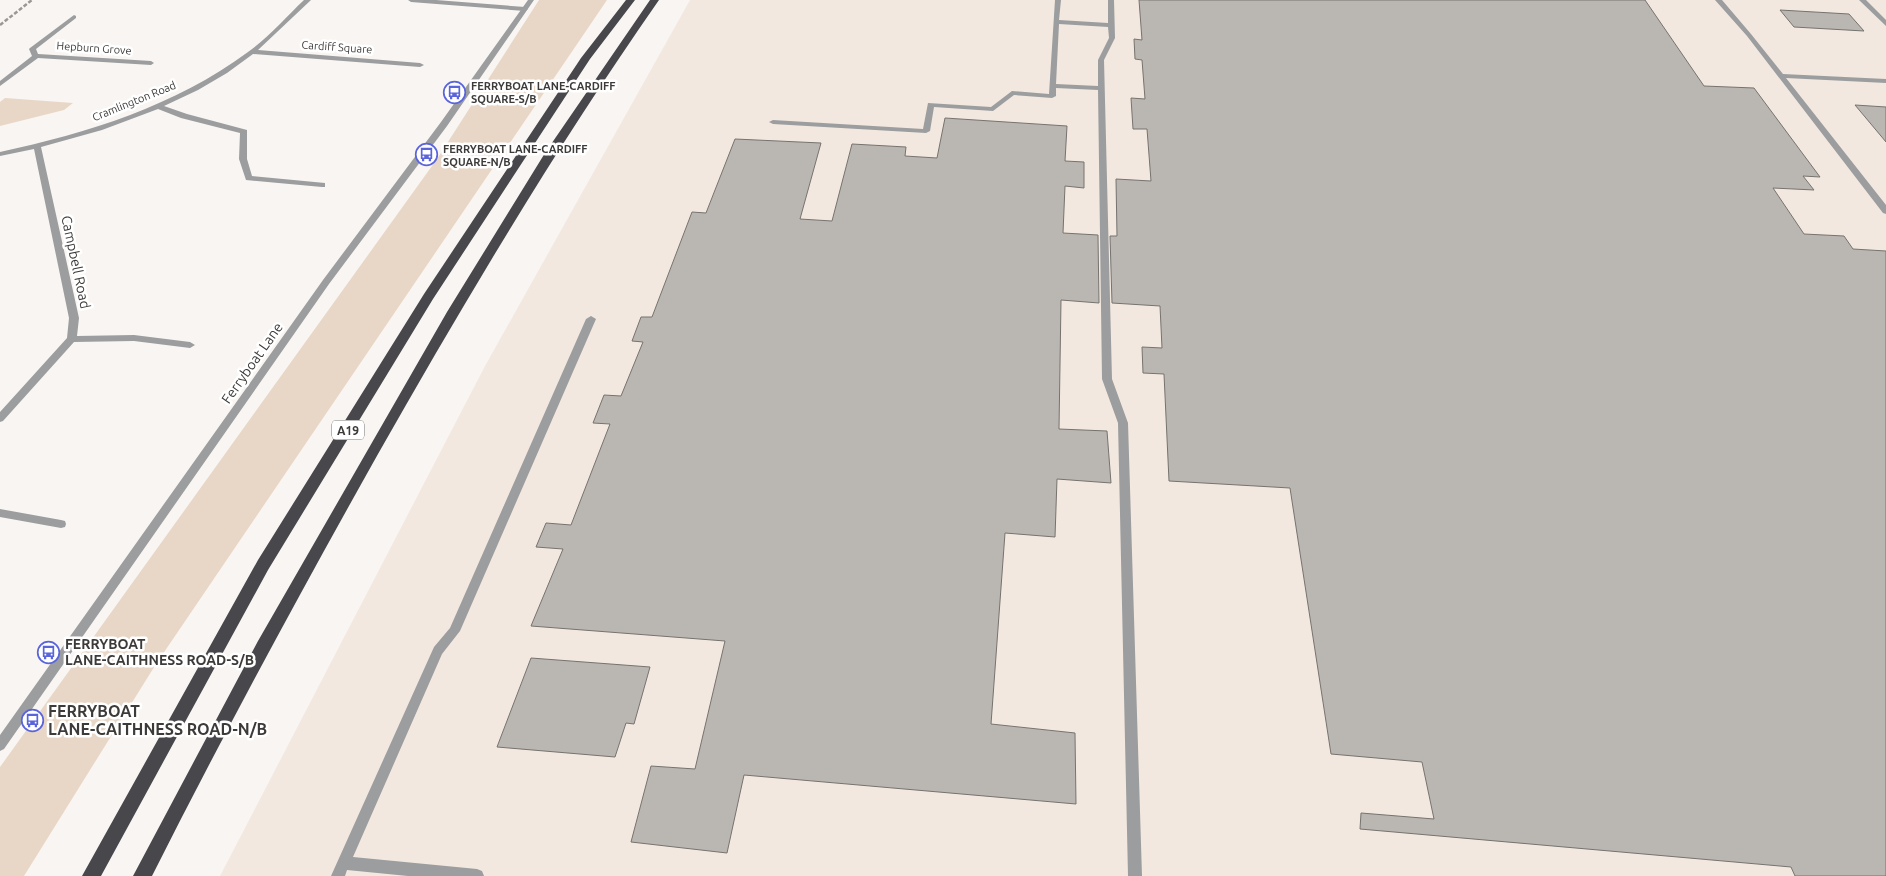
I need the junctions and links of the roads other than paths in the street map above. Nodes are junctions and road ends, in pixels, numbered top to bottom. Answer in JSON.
{"nodes":[{"id":1,"x":308,"y":0,"type":"edge"},
{"id":2,"x":411,"y":0,"type":"edge"},
{"id":3,"x":531,"y":0,"type":"edge"},
{"id":4,"x":631,"y":0,"type":"edge"},
{"id":5,"x":656,"y":0,"type":"edge"},
{"id":6,"x":1058,"y":0,"type":"edge"},
{"id":7,"x":1111,"y":0,"type":"edge"},
{"id":8,"x":1718,"y":0,"type":"edge"},
{"id":9,"x":1862,"y":0,"type":"edge"},
{"id":10,"x":525,"y":9,"type":"junction"},
{"id":11,"x":74,"y":17,"type":"dead end"},
{"id":12,"x":1056,"y":22,"type":"junction"},
{"id":13,"x":1886,"y":24,"type":"edge"},
{"id":14,"x":1111,"y":25,"type":"junction"},
{"id":15,"x":252,"y":52,"type":"junction"},
{"id":16,"x":36,"y":56,"type":"junction"},
{"id":17,"x":151,"y":63,"type":"dead end"},
{"id":18,"x":420,"y":64,"type":"dead end"},
{"id":19,"x":1781,"y":76,"type":"junction"},
{"id":20,"x":1886,"y":81,"type":"edge"},
{"id":21,"x":0,"y":84,"type":"edge"},
{"id":22,"x":1053,"y":86,"type":"junction"},
{"id":23,"x":1102,"y":88,"type":"junction"},
{"id":24,"x":157,"y":106,"type":"junction"},
{"id":25,"x":773,"y":122,"type":"dead end"},
{"id":26,"x":37,"y":146,"type":"junction"},
{"id":27,"x":0,"y":154,"type":"edge"},
{"id":28,"x":322,"y":185,"type":"dead end"},
{"id":29,"x":1886,"y":211,"type":"edge"},
{"id":30,"x":591,"y":319,"type":"dead end"},
{"id":31,"x":72,"y":339,"type":"junction"},
{"id":32,"x":190,"y":345,"type":"dead end"},
{"id":33,"x":0,"y":418,"type":"edge"},
{"id":34,"x":0,"y":513,"type":"edge"},
{"id":35,"x":61,"y":524,"type":"dead end"},
{"id":36,"x":0,"y":745,"type":"edge"},
{"id":37,"x":344,"y":863,"type":"junction"},
{"id":38,"x":91,"y":876,"type":"edge"},
{"id":39,"x":142,"y":876,"type":"edge"},
{"id":40,"x":338,"y":876,"type":"edge"},
{"id":41,"x":477,"y":876,"type":"edge"},
{"id":42,"x":1135,"y":876,"type":"edge"}],
"edges":[{"from":1,"to":15,"type":"street","name":"Cramlington Road"},
{"from":2,"to":10,"type":"street"},
{"from":3,"to":10,"type":"street","name":"Ferryboat Lane"},
{"from":4,"to":38,"type":"highway","number":"A19"},
{"from":5,"to":39,"type":"highway","number":"A19"},
{"from":6,"to":12,"type":"street"},
{"from":7,"to":14,"type":"street"},
{"from":8,"to":19,"type":"street"},
{"from":9,"to":13,"type":"street"},
{"from":10,"to":36,"type":"street","name":"Ferryboat Lane"},
{"from":11,"to":16,"type":"street","name":"Hepburn Grove"},
{"from":12,"to":14,"type":"street"},
{"from":12,"to":22,"type":"street"},
{"from":14,"to":23,"type":"street"},
{"from":15,"to":18,"type":"street","name":"Cardiff Square"},
{"from":15,"to":24,"type":"street","name":"Cramlington Road"},
{"from":16,"to":17,"type":"street","name":"Hepburn Grove"},
{"from":16,"to":21,"type":"street","name":"Hepburn Grove"},
{"from":19,"to":20,"type":"street"},
{"from":19,"to":29,"type":"street"},
{"from":22,"to":23,"type":"street"},
{"from":22,"to":25,"type":"street"},
{"from":23,"to":42,"type":"street"},
{"from":24,"to":26,"type":"street","name":"Cramlington Road"},
{"from":24,"to":28,"type":"street"},
{"from":26,"to":27,"type":"street","name":"Cramlington Road"},
{"from":26,"to":31,"type":"street","name":"Campbell Road"},
{"from":30,"to":37,"type":"street"},
{"from":31,"to":32,"type":"street"},
{"from":31,"to":33,"type":"street"},
{"from":34,"to":35,"type":"street"},
{"from":37,"to":40,"type":"street"},
{"from":37,"to":41,"type":"street"}]}
